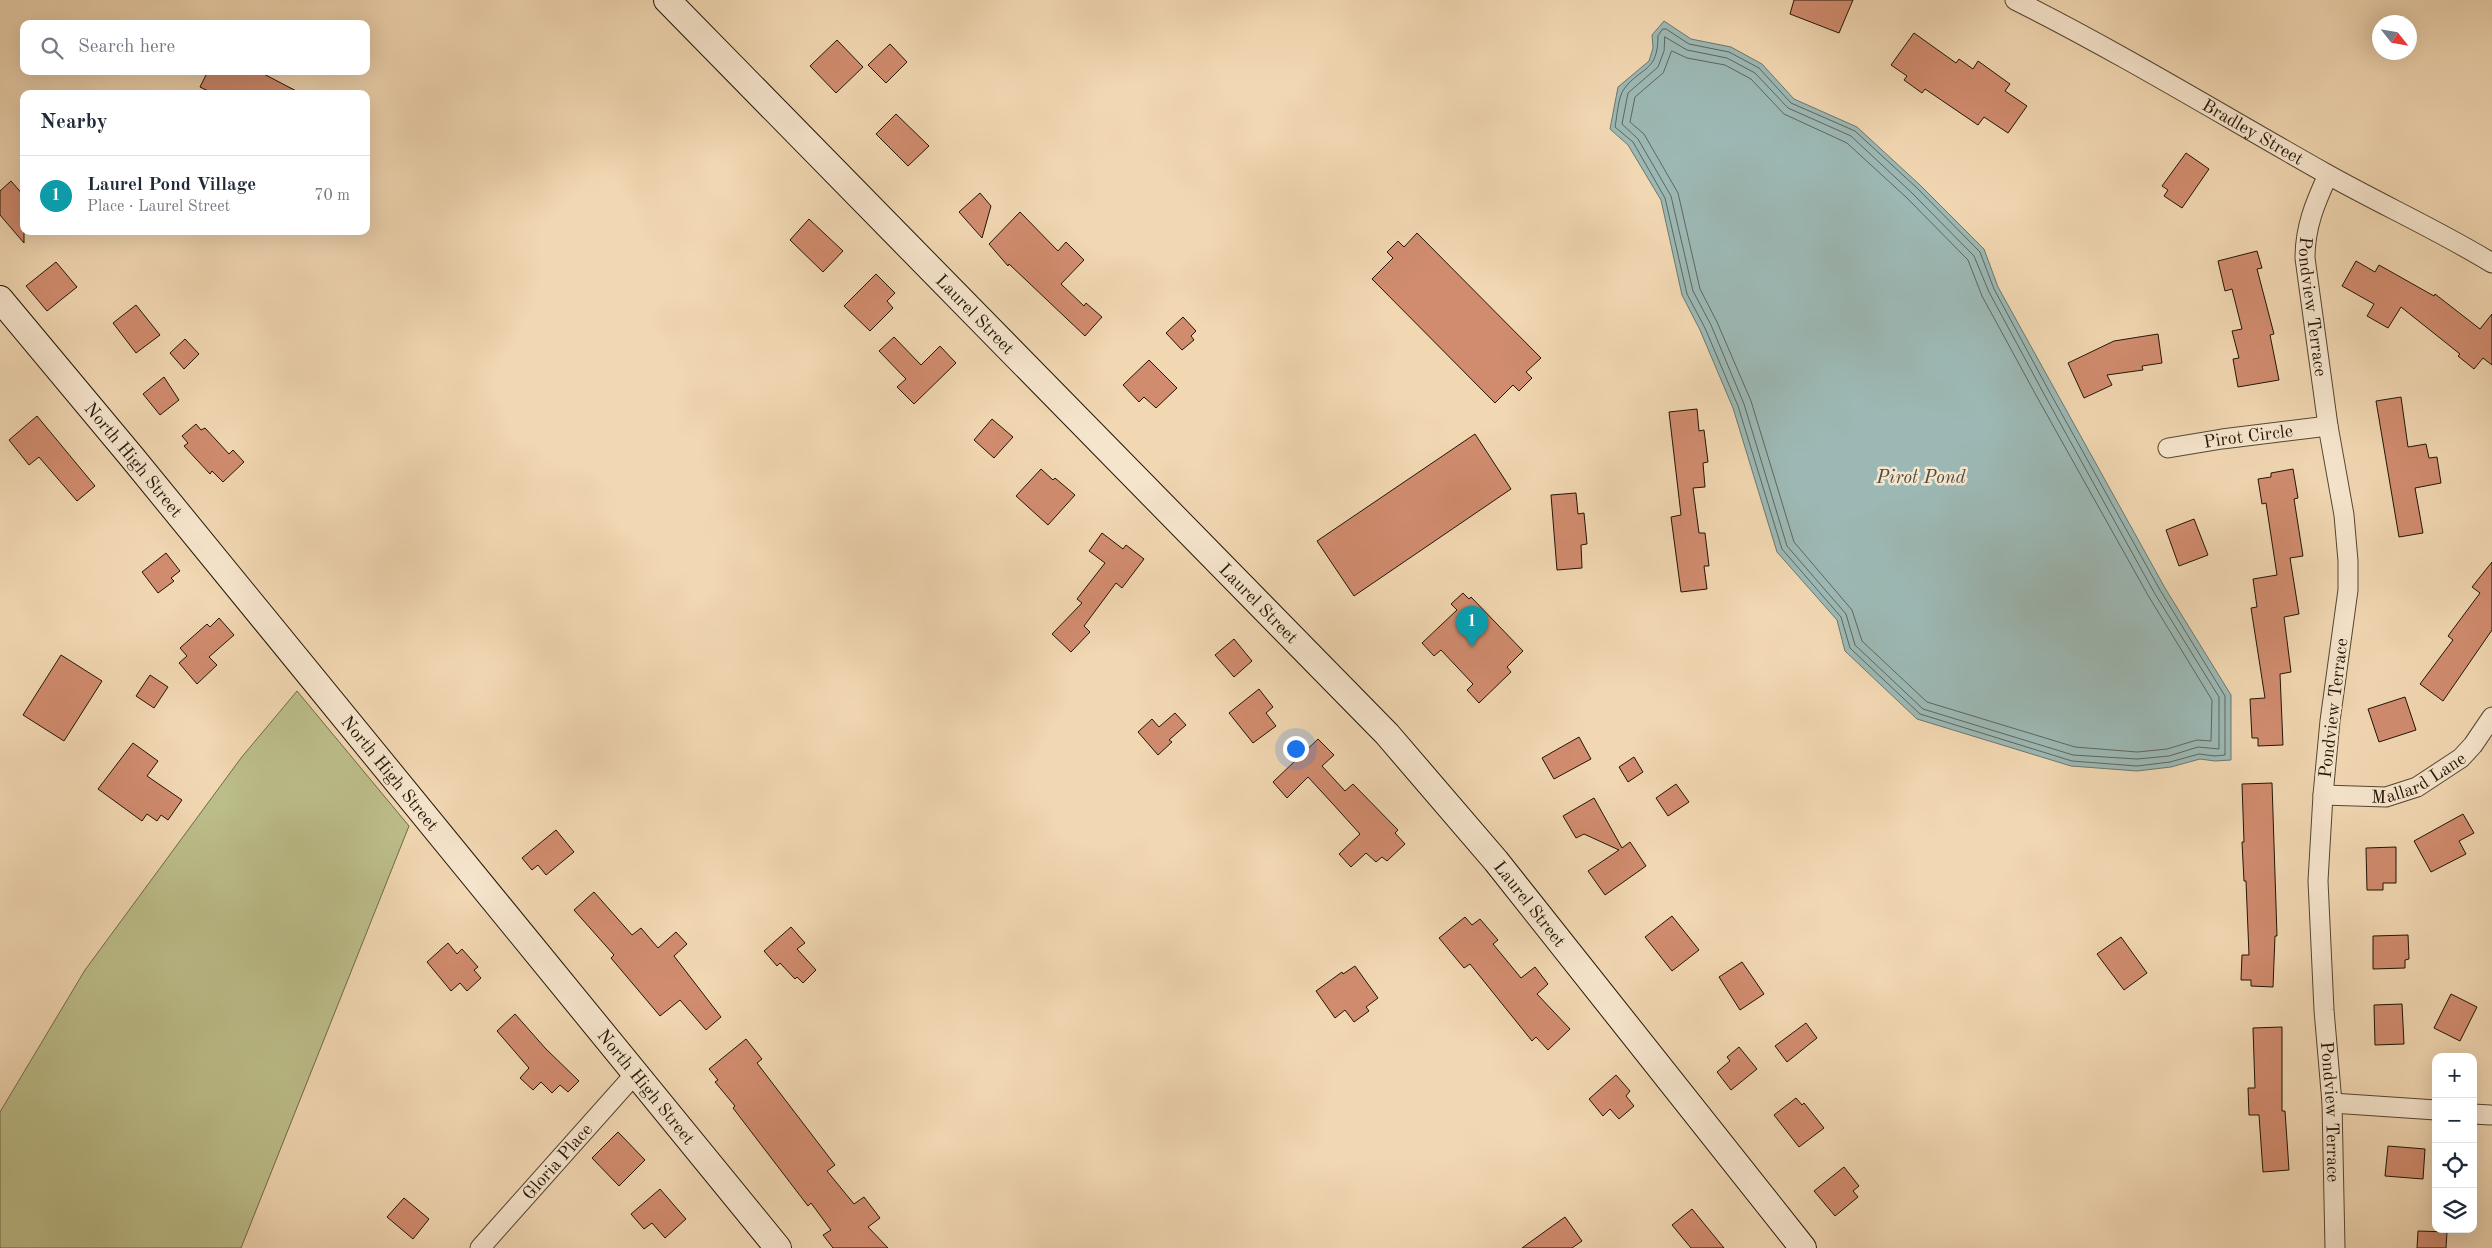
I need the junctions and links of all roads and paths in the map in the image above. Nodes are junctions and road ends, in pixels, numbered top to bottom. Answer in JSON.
{"nodes":[{"id":1,"x":667,"y":0,"type":"edge"},
{"id":2,"x":2014,"y":0,"type":"edge"},
{"id":3,"x":2328,"y":175,"type":"junction"},
{"id":4,"x":2492,"y":263,"type":"edge"},
{"id":5,"x":0,"y":299,"type":"edge"},
{"id":6,"x":2328,"y":426,"type":"junction"},
{"id":7,"x":2168,"y":448,"type":"dead end"},
{"id":8,"x":2492,"y":717,"type":"edge"},
{"id":9,"x":2323,"y":795,"type":"junction"},
{"id":10,"x":635,"y":1074,"type":"junction"},
{"id":11,"x":2332,"y":1103,"type":"junction"},
{"id":12,"x":2432,"y":1110,"type":"edge"},
{"id":13,"x":480,"y":1248,"type":"edge"},
{"id":14,"x":778,"y":1248,"type":"edge"},
{"id":15,"x":1803,"y":1248,"type":"edge"},
{"id":16,"x":2335,"y":1248,"type":"edge"}],
"edges":[{"from":1,"to":15,"type":"street","name":"Laurel Street"},
{"from":2,"to":3,"type":"street","name":"Bradley Street"},
{"from":3,"to":4,"type":"street","name":"Bradley Street"},
{"from":3,"to":6,"type":"street","name":"Pondview Terrace"},
{"from":5,"to":10,"type":"street","name":"North High Street"},
{"from":6,"to":7,"type":"street","name":"Pirot Circle"},
{"from":6,"to":9,"type":"street","name":"Pondview Terrace"},
{"from":8,"to":9,"type":"street","name":"Mallard Lane"},
{"from":9,"to":11,"type":"street","name":"Pondview Terrace"},
{"from":10,"to":13,"type":"street","name":"Gloria Place"},
{"from":10,"to":14,"type":"street","name":"North High Street"},
{"from":11,"to":12,"type":"street"},
{"from":11,"to":16,"type":"street","name":"Pondview Terrace"}]}
